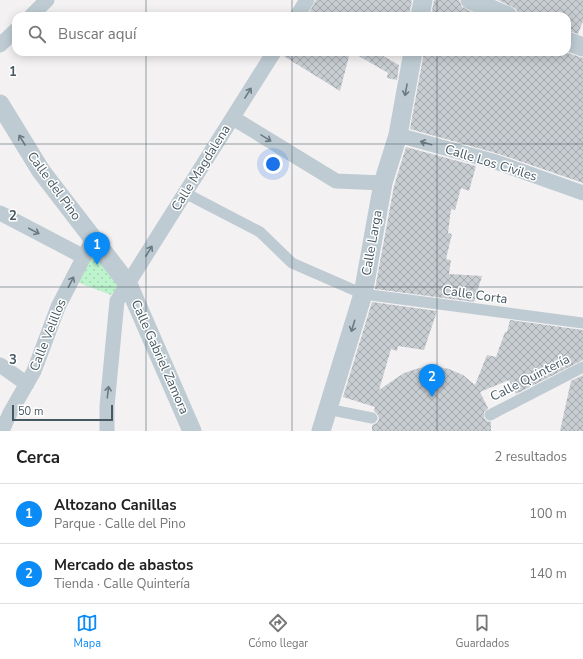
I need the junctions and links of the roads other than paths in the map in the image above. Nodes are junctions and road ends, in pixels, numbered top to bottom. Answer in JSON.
{"nodes":[{"id":1,"x":47,"y":0,"type":"edge"},
{"id":2,"x":307,"y":0,"type":"edge"},
{"id":3,"x":423,"y":0,"type":"edge"},
{"id":4,"x":470,"y":0,"type":"edge"},
{"id":5,"x":35,"y":12,"type":"edge"},
{"id":6,"x":300,"y":12,"type":"edge"},
{"id":7,"x":421,"y":12,"type":"edge"},
{"id":8,"x":498,"y":12,"type":"edge"},
{"id":9,"x":12,"y":34,"type":"edge"},
{"id":10,"x":571,"y":42,"type":"edge"},
{"id":11,"x":0,"y":45,"type":"edge"},
{"id":12,"x":583,"y":47,"type":"edge"},
{"id":13,"x":272,"y":56,"type":"edge"},
{"id":14,"x":412,"y":56,"type":"edge"},
{"id":15,"x":0,"y":104,"type":"edge"},
{"id":16,"x":233,"y":118,"type":"junction"},
{"id":17,"x":398,"y":135,"type":"junction"},
{"id":18,"x":383,"y":183,"type":"junction"},
{"id":19,"x":185,"y":193,"type":"junction"},
{"id":20,"x":583,"y":193,"type":"edge"},
{"id":21,"x":0,"y":213,"type":"edge"},
{"id":22,"x":93,"y":239,"type":"junction"},
{"id":23,"x":84,"y":257,"type":"junction"},
{"id":24,"x":128,"y":284,"type":"junction"},
{"id":25,"x":363,"y":294,"type":"junction"},
{"id":26,"x":583,"y":323,"type":"edge"},
{"id":27,"x":0,"y":365,"type":"edge"},
{"id":28,"x":583,"y":367,"type":"edge"},
{"id":29,"x":27,"y":384,"type":"junction"},
{"id":30,"x":327,"y":409,"type":"junction"},
{"id":31,"x":490,"y":415,"type":"dead end"},
{"id":32,"x":372,"y":418,"type":"dead end"},
{"id":33,"x":2,"y":431,"type":"edge"},
{"id":34,"x":107,"y":431,"type":"edge"},
{"id":35,"x":192,"y":431,"type":"edge"},
{"id":36,"x":320,"y":431,"type":"edge"}],
"edges":[{"from":1,"to":5,"type":"street"},
{"from":2,"to":6,"type":"street"},
{"from":3,"to":7,"type":"street"},
{"from":4,"to":8,"type":"street"},
{"from":9,"to":11,"type":"street"},
{"from":10,"to":12,"type":"street"},
{"from":16,"to":13,"type":"street","name":"Calle Magdalena","one_way":true},
{"from":14,"to":17,"type":"street","name":"Calle Larga","one_way":true},
{"from":22,"to":15,"type":"street","name":"Calle del Pino","one_way":true},
{"from":16,"to":18,"type":"street","one_way":true},
{"from":16,"to":19,"type":"street","name":"Calle Magdalena"},
{"from":17,"to":18,"type":"street","name":"Calle Larga"},
{"from":20,"to":17,"type":"street","name":"Calle Los Civiles","one_way":true},
{"from":18,"to":25,"type":"street","name":"Calle Larga"},
{"from":24,"to":19,"type":"street","name":"Calle Magdalena","one_way":true},
{"from":19,"to":25,"type":"street","name":"Calle Corta"},
{"from":21,"to":23,"type":"street","one_way":true},
{"from":22,"to":23,"type":"street","name":"Calle Velillos"},
{"from":22,"to":24,"type":"street","name":"Calle del Pino"},
{"from":29,"to":23,"type":"street","name":"Calle Velillos","one_way":true},
{"from":34,"to":24,"type":"street","name":"Calle Magdalena","one_way":true},
{"from":24,"to":35,"type":"street","name":"Calle Gabriel Zamora"},
{"from":25,"to":26,"type":"street","name":"Calle Corta"},
{"from":25,"to":30,"type":"street","name":"Calle Larga","one_way":true},
{"from":27,"to":29,"type":"street"},
{"from":28,"to":31,"type":"street","name":"Calle Quintería"},
{"from":29,"to":33,"type":"street","name":"Calle Velillos"},
{"from":30,"to":32,"type":"street"},
{"from":30,"to":36,"type":"street","name":"Calle Larga"}]}
